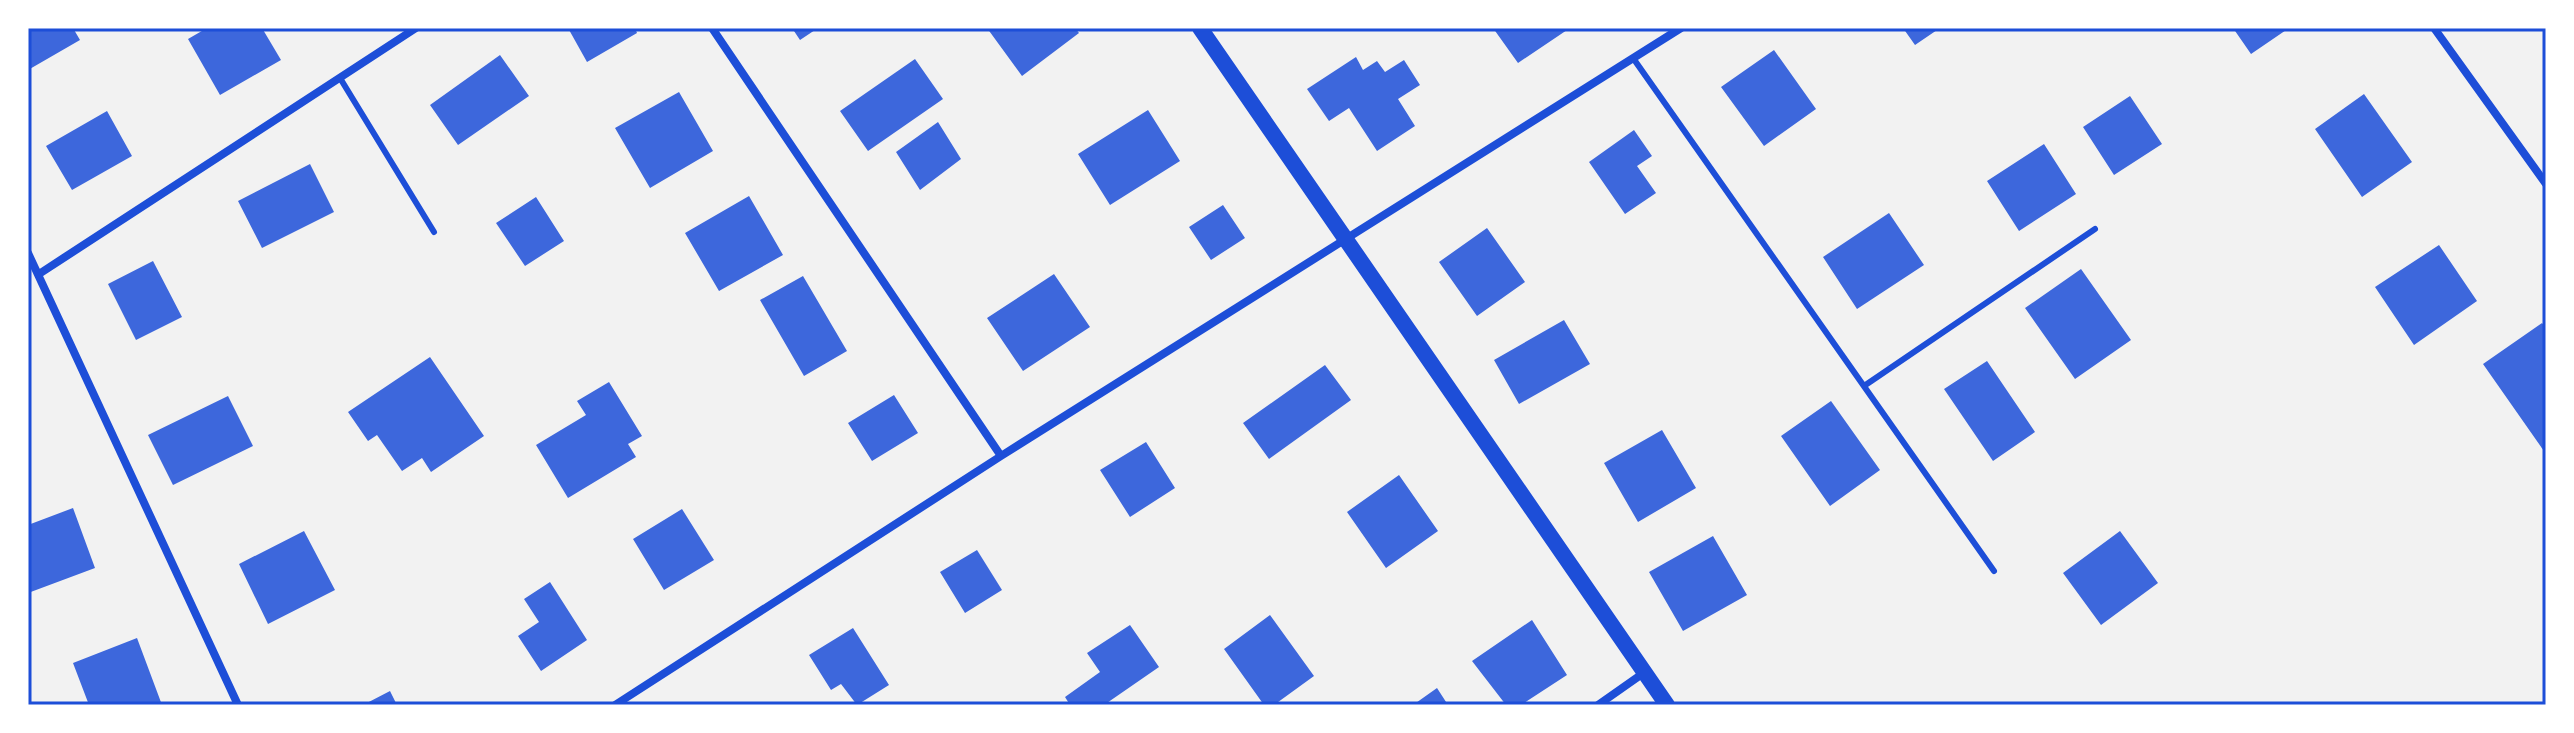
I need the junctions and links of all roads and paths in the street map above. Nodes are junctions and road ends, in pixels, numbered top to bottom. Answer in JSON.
{"nodes":[{"id":1,"x":416,"y":28,"type":"edge"},
{"id":2,"x":712,"y":28,"type":"edge"},
{"id":3,"x":1200,"y":28,"type":"edge"},
{"id":4,"x":1681,"y":28,"type":"edge"},
{"id":5,"x":2434,"y":28,"type":"edge"},
{"id":6,"x":1633,"y":58,"type":"junction"},
{"id":7,"x":340,"y":78,"type":"junction"},
{"id":8,"x":2546,"y":184,"type":"edge"},
{"id":9,"x":2095,"y":229,"type":"dead end"},
{"id":10,"x":434,"y":232,"type":"dead end"},
{"id":11,"x":1346,"y":239,"type":"junction"},
{"id":12,"x":28,"y":253,"type":"edge"},
{"id":13,"x":39,"y":274,"type":"junction"},
{"id":14,"x":1864,"y":386,"type":"junction"},
{"id":15,"x":1001,"y":456,"type":"junction"},
{"id":16,"x":1994,"y":571,"type":"dead end"},
{"id":17,"x":1645,"y":672,"type":"junction"},
{"id":18,"x":238,"y":705,"type":"edge"},
{"id":19,"x":615,"y":705,"type":"edge"},
{"id":20,"x":1598,"y":705,"type":"edge"},
{"id":21,"x":1667,"y":705,"type":"edge"}],
"edges":[{"from":1,"to":7,"type":"street"},
{"from":2,"to":15,"type":"street"},
{"from":3,"to":11,"type":"main road"},
{"from":4,"to":6,"type":"street"},
{"from":5,"to":8,"type":"street"},
{"from":6,"to":11,"type":"street"},
{"from":6,"to":14,"type":"lane"},
{"from":7,"to":10,"type":"lane"},
{"from":7,"to":13,"type":"street"},
{"from":9,"to":14,"type":"lane"},
{"from":11,"to":15,"type":"street"},
{"from":11,"to":17,"type":"main road"},
{"from":12,"to":13,"type":"street"},
{"from":13,"to":18,"type":"street"},
{"from":14,"to":16,"type":"lane"},
{"from":15,"to":19,"type":"street"},
{"from":17,"to":20,"type":"street"},
{"from":17,"to":21,"type":"main road"}]}
